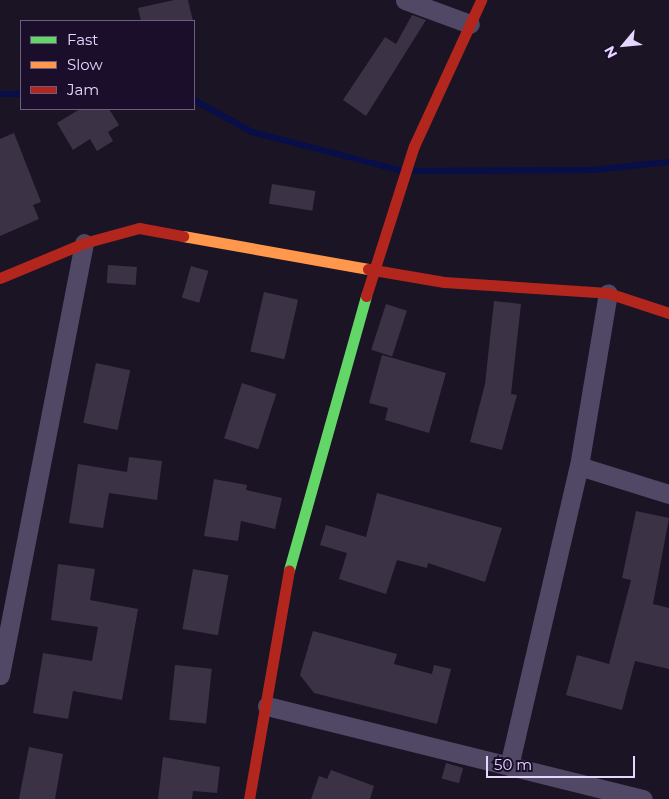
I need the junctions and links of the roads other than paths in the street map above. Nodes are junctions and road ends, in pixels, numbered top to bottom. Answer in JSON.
{"nodes":[{"id":1,"x":405,"y":0,"type":"edge"},
{"id":2,"x":481,"y":0,"type":"edge"},
{"id":3,"x":470,"y":24,"type":"junction"},
{"id":4,"x":84,"y":243,"type":"junction"},
{"id":5,"x":373,"y":271,"type":"junction"},
{"id":6,"x":0,"y":278,"type":"edge"},
{"id":7,"x":608,"y":294,"type":"junction"},
{"id":8,"x":669,"y":313,"type":"edge"},
{"id":9,"x":579,"y":466,"type":"junction"},
{"id":10,"x":669,"y":494,"type":"edge"},
{"id":11,"x":0,"y":675,"type":"edge"},
{"id":12,"x":267,"y":706,"type":"junction"},
{"id":13,"x":509,"y":766,"type":"junction"},
{"id":14,"x":250,"y":799,"type":"edge"},
{"id":15,"x":643,"y":799,"type":"edge"}],
"edges":[{"from":1,"to":3,"type":"street"},
{"from":2,"to":3,"type":"street"},
{"from":3,"to":5,"type":"street"},
{"from":4,"to":5,"type":"street"},
{"from":4,"to":6,"type":"street"},
{"from":4,"to":11,"type":"street"},
{"from":5,"to":7,"type":"street"},
{"from":5,"to":12,"type":"street"},
{"from":7,"to":8,"type":"street"},
{"from":7,"to":9,"type":"street"},
{"from":9,"to":10,"type":"street"},
{"from":9,"to":13,"type":"street"},
{"from":12,"to":13,"type":"street"},
{"from":12,"to":14,"type":"street"},
{"from":13,"to":15,"type":"street"}]}
